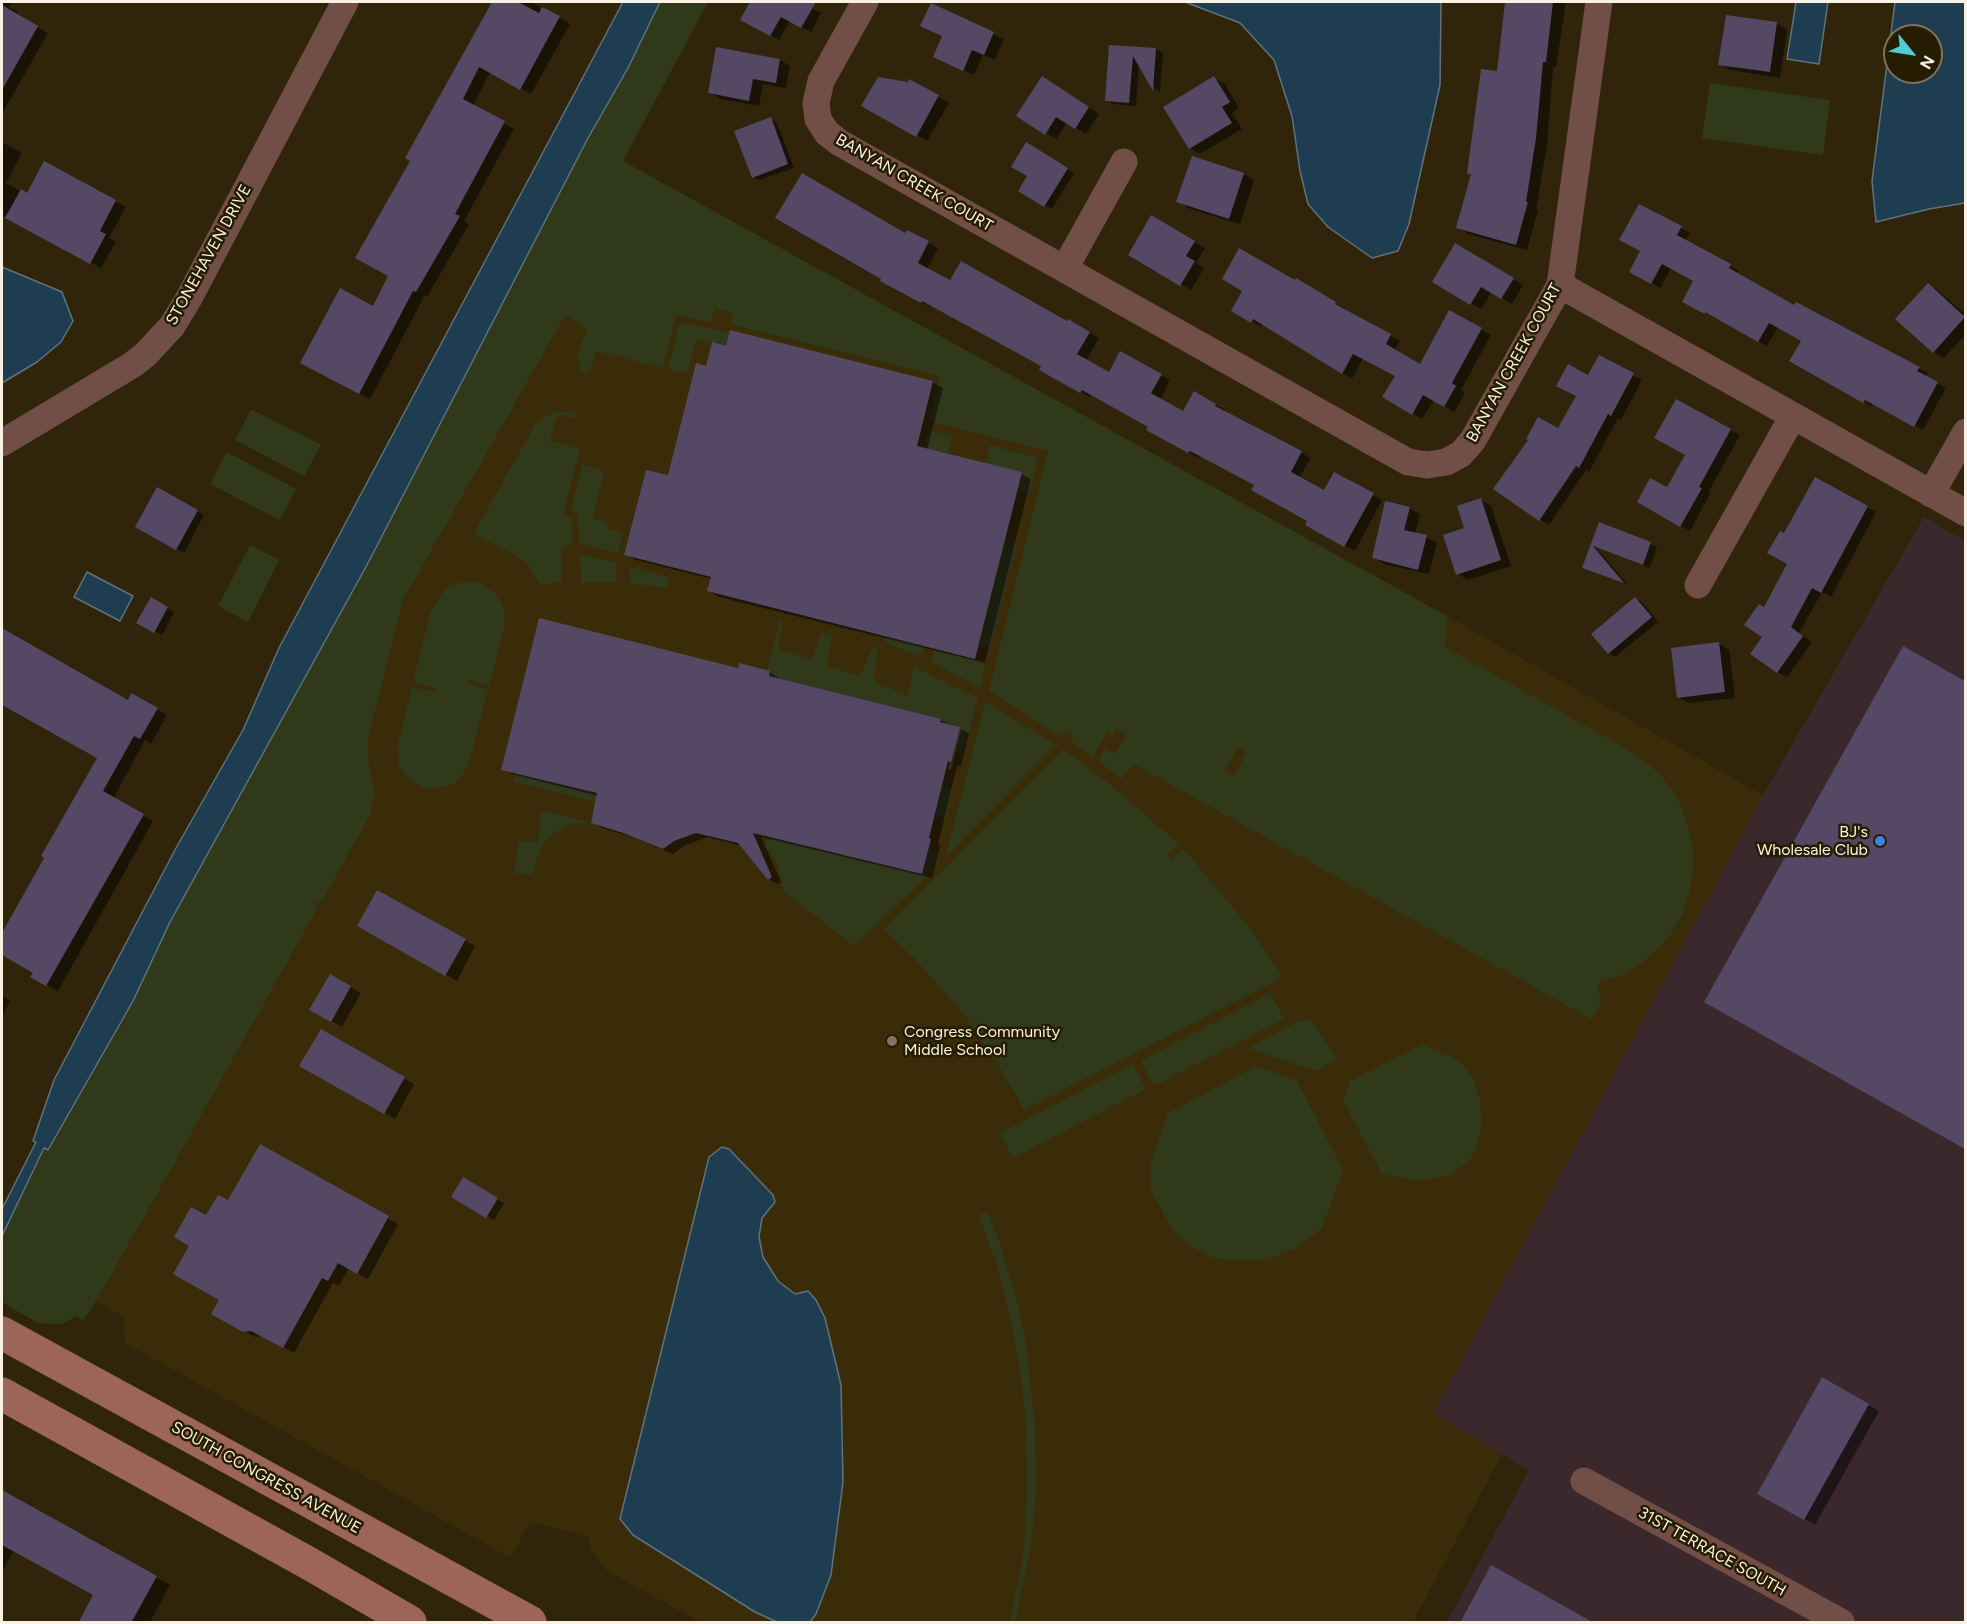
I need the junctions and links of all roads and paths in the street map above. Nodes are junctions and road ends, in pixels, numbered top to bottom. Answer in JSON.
{"nodes":[{"id":1,"x":345,"y":2,"type":"edge"},
{"id":2,"x":865,"y":2,"type":"edge"},
{"id":3,"x":1599,"y":2,"type":"edge"},
{"id":4,"x":1124,"y":162,"type":"dead end"},
{"id":5,"x":1065,"y":268,"type":"junction"},
{"id":6,"x":1560,"y":285,"type":"junction"},
{"id":7,"x":1793,"y":416,"type":"junction"},
{"id":8,"x":1965,"y":432,"type":"edge"},
{"id":9,"x":2,"y":443,"type":"edge"},
{"id":10,"x":1931,"y":494,"type":"junction"},
{"id":11,"x":1965,"y":513,"type":"edge"},
{"id":12,"x":1698,"y":585,"type":"dead end"},
{"id":13,"x":2,"y":1333,"type":"edge"},
{"id":14,"x":2,"y":1394,"type":"edge"},
{"id":15,"x":1584,"y":1481,"type":"dead end"},
{"id":16,"x":410,"y":1623,"type":"edge"},
{"id":17,"x":530,"y":1623,"type":"edge"},
{"id":18,"x":1841,"y":1623,"type":"edge"}],
"edges":[{"from":1,"to":9,"type":"street","name":"STONEHAVEN DRIVE"},
{"from":2,"to":5,"type":"street","name":"BANYAN CREEK COURT"},
{"from":3,"to":6,"type":"street","name":"BANYAN CREEK COURT"},
{"from":4,"to":5,"type":"street"},
{"from":5,"to":6,"type":"street","name":"BANYAN CREEK COURT"},
{"from":6,"to":7,"type":"street"},
{"from":7,"to":10,"type":"street"},
{"from":7,"to":12,"type":"street"},
{"from":8,"to":10,"type":"street"},
{"from":10,"to":11,"type":"street"},
{"from":13,"to":17,"type":"main road","name":"SOUTH CONGRESS AVENUE"},
{"from":14,"to":16,"type":"main road"},
{"from":15,"to":18,"type":"street","name":"31ST TERRACE SOUTH"}]}
